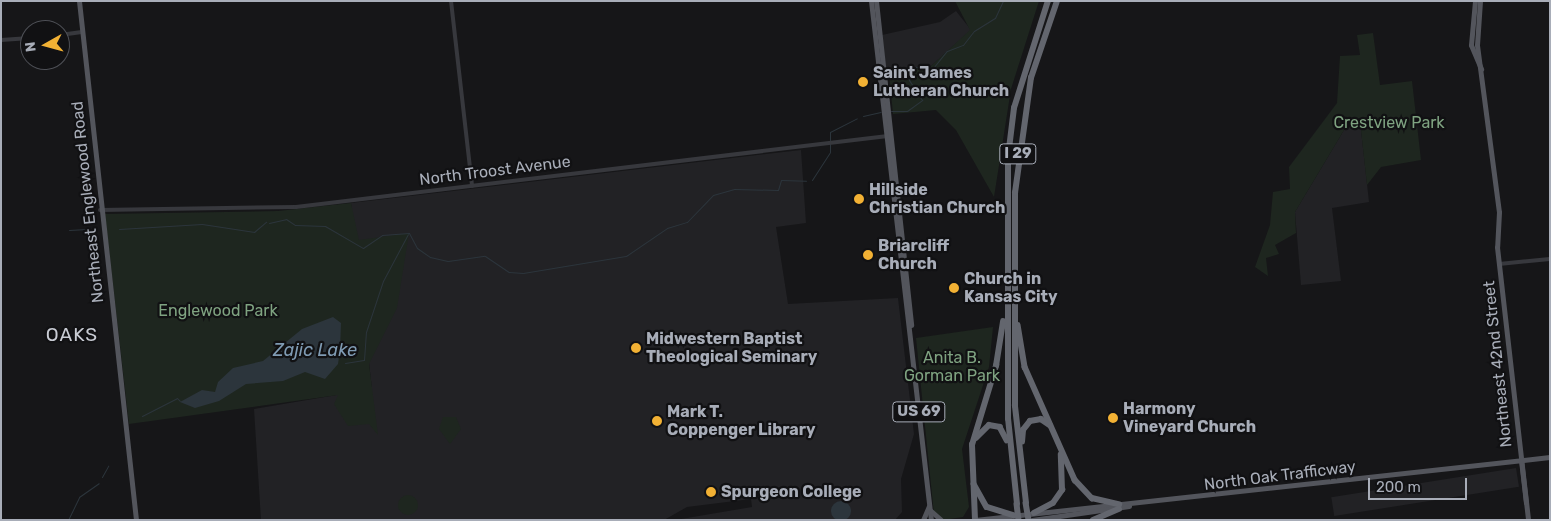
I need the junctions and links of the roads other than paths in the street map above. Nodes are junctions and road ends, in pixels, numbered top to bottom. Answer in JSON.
{"nodes":[{"id":1,"x":79,"y":1,"type":"edge"},
{"id":2,"x":451,"y":1,"type":"edge"},
{"id":3,"x":871,"y":1,"type":"edge"},
{"id":4,"x":876,"y":1,"type":"edge"},
{"id":5,"x":1048,"y":1,"type":"edge"},
{"id":6,"x":1057,"y":1,"type":"edge"},
{"id":7,"x":1475,"y":1,"type":"edge"},
{"id":8,"x":1480,"y":1,"type":"edge"},
{"id":9,"x":82,"y":32,"type":"junction"},
{"id":10,"x":70,"y":34,"type":"edge"},
{"id":11,"x":20,"y":39,"type":"edge"},
{"id":12,"x":1,"y":40,"type":"edge"},
{"id":13,"x":1482,"y":69,"type":"junction"},
{"id":14,"x":888,"y":136,"type":"junction"},
{"id":15,"x":472,"y":186,"type":"junction"},
{"id":16,"x":100,"y":210,"type":"junction"},
{"id":17,"x":1550,"y":259,"type":"edge"},
{"id":18,"x":1500,"y":264,"type":"junction"},
{"id":19,"x":1005,"y":302,"type":"junction"},
{"id":20,"x":1015,"y":312,"type":"junction"},
{"id":21,"x":1550,"y":457,"type":"edge"},
{"id":22,"x":1012,"y":459,"type":"junction"},
{"id":23,"x":1521,"y":460,"type":"junction"},
{"id":24,"x":1021,"y":466,"type":"junction"},
{"id":25,"x":929,"y":506,"type":"junction"},
{"id":26,"x":1119,"y":506,"type":"junction"},
{"id":27,"x":1014,"y":515,"type":"junction"},
{"id":28,"x":1001,"y":516,"type":"junction"},
{"id":29,"x":1033,"y":518,"type":"edge"},
{"id":30,"x":136,"y":520,"type":"edge"},
{"id":31,"x":922,"y":520,"type":"edge"},
{"id":32,"x":931,"y":520,"type":"edge"},
{"id":33,"x":941,"y":520,"type":"edge"},
{"id":34,"x":975,"y":520,"type":"edge"},
{"id":35,"x":994,"y":520,"type":"edge"},
{"id":36,"x":1019,"y":520,"type":"edge"},
{"id":37,"x":1093,"y":520,"type":"edge"},
{"id":38,"x":1528,"y":520,"type":"edge"}],
"edges":[{"from":1,"to":9,"type":"main road","name":"Northeast Englewood Road"},
{"from":2,"to":15,"type":"street"},
{"from":3,"to":14,"type":"main road","number":"US 69"},
{"from":4,"to":14,"type":"main road","number":"US 69"},
{"from":5,"to":19,"type":"highway","number":"I 29"},
{"from":6,"to":20,"type":"highway","number":"I 29"},
{"from":7,"to":13,"type":"main road"},
{"from":8,"to":13,"type":"main road","name":"Northeast 42nd Street"},
{"from":9,"to":10,"type":"street"},
{"from":9,"to":16,"type":"main road","name":"Northeast Englewood Road"},
{"from":11,"to":12,"type":"street"},
{"from":13,"to":18,"type":"main road","name":"Northeast 42nd Street"},
{"from":14,"to":15,"type":"street","name":"North Troost Avenue"},
{"from":14,"to":25,"type":"main road","number":"US 69"},
{"from":15,"to":16,"type":"street","name":"North Troost Avenue"},
{"from":16,"to":30,"type":"main road","name":"Northeast Englewood Road"},
{"from":17,"to":18,"type":"street"},
{"from":18,"to":23,"type":"main road","name":"Northeast 42nd Street"},
{"from":19,"to":22,"type":"highway","number":"I 29"},
{"from":19,"to":34,"type":"highway"},
{"from":20,"to":24,"type":"highway","number":"I 29"},
{"from":20,"to":26,"type":"highway"},
{"from":21,"to":23,"type":"main road","name":"North Oak Trafficway"},
{"from":22,"to":27,"type":"highway"},
{"from":22,"to":36,"type":"highway","number":"I 29","bridge":true},
{"from":23,"to":26,"type":"main road","name":"North Oak Trafficway"},
{"from":23,"to":38,"type":"main road","name":"Northeast 42nd Street"},
{"from":24,"to":29,"type":"highway","number":"I 29","bridge":true},
{"from":24,"to":29,"type":"highway"},
{"from":25,"to":31,"type":"main road"},
{"from":25,"to":32,"type":"main road","number":"US 69"},
{"from":25,"to":33,"type":"main road"},
{"from":26,"to":29,"type":"main road","name":"North Oak Trafficway"},
{"from":26,"to":37,"type":"highway"},
{"from":27,"to":28,"type":"main road","name":"North Oak Trafficway"},
{"from":27,"to":29,"type":"main road","name":"North Oak Trafficway"},
{"from":28,"to":34,"type":"main road","name":"North Oak Trafficway"},
{"from":28,"to":35,"type":"main road"}]}
